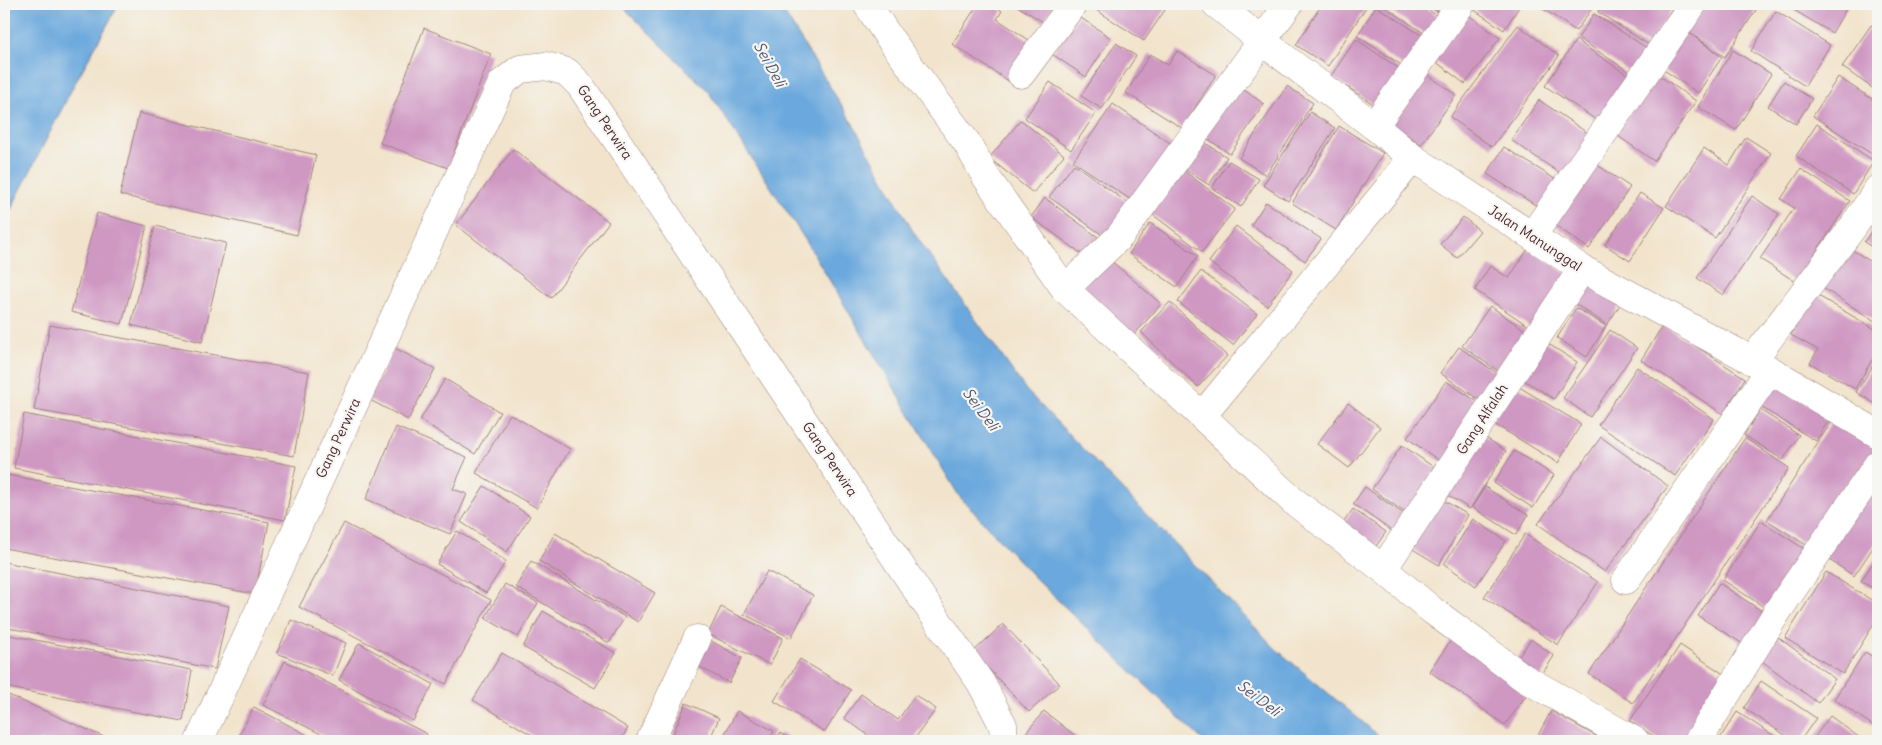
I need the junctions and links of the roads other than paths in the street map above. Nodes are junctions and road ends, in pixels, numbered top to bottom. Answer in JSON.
{"nodes":[{"id":1,"x":868,"y":4,"type":"edge"},
{"id":2,"x":1073,"y":4,"type":"edge"},
{"id":3,"x":1216,"y":4,"type":"edge"},
{"id":4,"x":1289,"y":4,"type":"edge"},
{"id":5,"x":1461,"y":4,"type":"edge"},
{"id":6,"x":1694,"y":4,"type":"edge"},
{"id":7,"x":1262,"y":41,"type":"junction"},
{"id":8,"x":1021,"y":74,"type":"dead end"},
{"id":9,"x":1374,"y":126,"type":"junction"},
{"id":10,"x":1413,"y":158,"type":"junction"},
{"id":11,"x":1878,"y":189,"type":"edge"},
{"id":12,"x":1532,"y":236,"type":"junction"},
{"id":13,"x":1582,"y":269,"type":"junction"},
{"id":14,"x":1065,"y":289,"type":"junction"},
{"id":15,"x":1761,"y":366,"type":"junction"},
{"id":16,"x":1202,"y":416,"type":"junction"},
{"id":17,"x":1878,"y":434,"type":"edge"},
{"id":18,"x":1878,"y":464,"type":"edge"},
{"id":19,"x":1383,"y":569,"type":"junction"},
{"id":20,"x":1626,"y":580,"type":"dead end"},
{"id":21,"x":697,"y":639,"type":"dead end"},
{"id":22,"x":199,"y":741,"type":"edge"},
{"id":23,"x":650,"y":741,"type":"edge"},
{"id":24,"x":1004,"y":741,"type":"edge"},
{"id":25,"x":1635,"y":741,"type":"edge"},
{"id":26,"x":1698,"y":741,"type":"edge"}],
"edges":[{"from":1,"to":14,"type":"street"},
{"from":2,"to":8,"type":"street"},
{"from":3,"to":7,"type":"street","name":"Jalan Manunggal"},
{"from":4,"to":7,"type":"street"},
{"from":5,"to":9,"type":"street"},
{"from":6,"to":12,"type":"street"},
{"from":7,"to":9,"type":"street","name":"Jalan Manunggal"},
{"from":7,"to":14,"type":"street"},
{"from":9,"to":10,"type":"street","name":"Jalan Manunggal"},
{"from":10,"to":12,"type":"street","name":"Jalan Manunggal"},
{"from":10,"to":16,"type":"street"},
{"from":11,"to":15,"type":"street"},
{"from":12,"to":13,"type":"street","name":"Jalan Manunggal"},
{"from":13,"to":15,"type":"street","name":"Jalan Manunggal"},
{"from":13,"to":19,"type":"street","name":"Gang Alfalah"},
{"from":14,"to":16,"type":"street"},
{"from":15,"to":17,"type":"street","name":"Jalan Manunggal"},
{"from":15,"to":20,"type":"street"},
{"from":16,"to":19,"type":"street"},
{"from":18,"to":26,"type":"street"},
{"from":19,"to":25,"type":"street"},
{"from":21,"to":23,"type":"street"},
{"from":22,"to":24,"type":"street","name":"Gang Perwira"}]}
